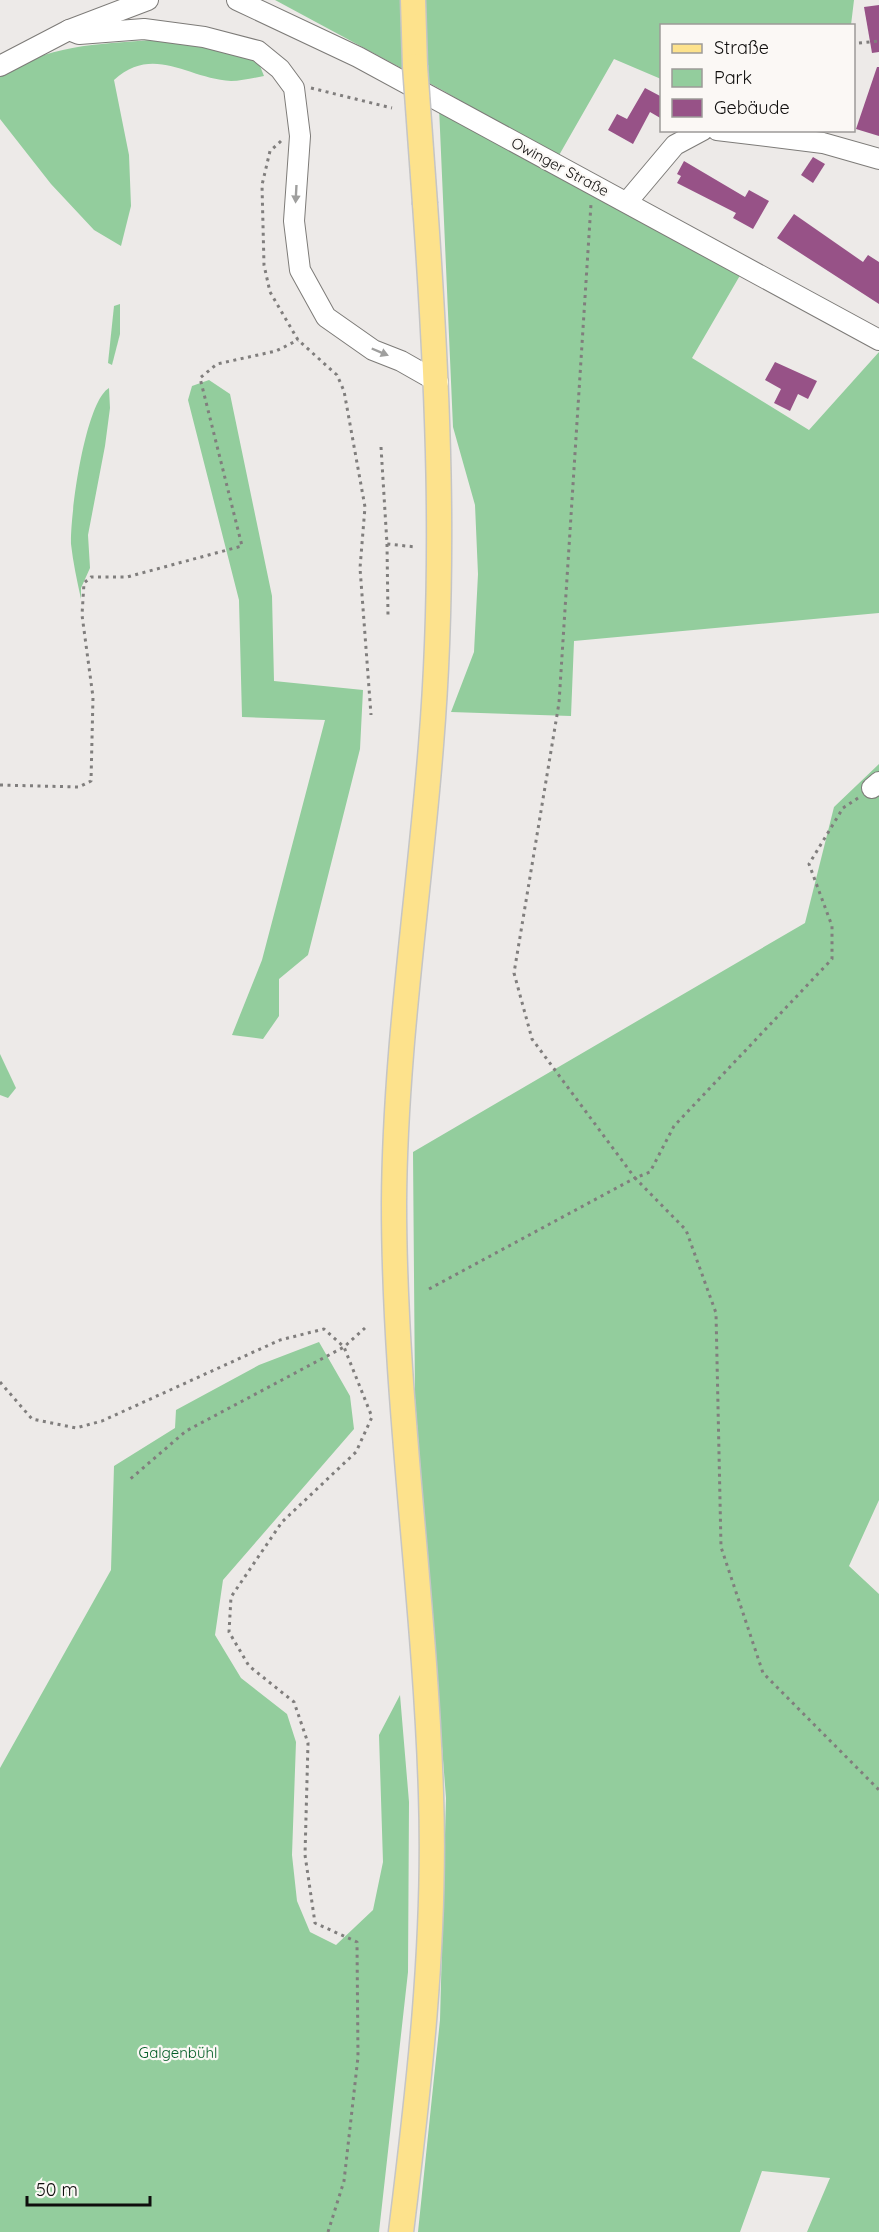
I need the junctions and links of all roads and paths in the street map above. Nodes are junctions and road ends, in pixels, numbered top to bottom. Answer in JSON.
{"nodes":[{"id":1,"x":148,"y":0,"type":"edge"},
{"id":2,"x":237,"y":0,"type":"edge"},
{"id":3,"x":413,"y":0,"type":"edge"},
{"id":4,"x":69,"y":30,"type":"junction"},
{"id":5,"x":879,"y":40,"type":"edge"},
{"id":6,"x":859,"y":43,"type":"dead end"},
{"id":7,"x":0,"y":66,"type":"edge"},
{"id":8,"x":294,"y":88,"type":"junction"},
{"id":9,"x":392,"y":108,"type":"dead end"},
{"id":10,"x":699,"y":132,"type":"edge"},
{"id":11,"x":733,"y":132,"type":"edge"},
{"id":12,"x":879,"y":159,"type":"edge"},
{"id":13,"x":593,"y":185,"type":"junction"},
{"id":14,"x":627,"y":202,"type":"junction"},
{"id":15,"x":298,"y":340,"type":"dead end"},
{"id":16,"x":879,"y":340,"type":"edge"},
{"id":17,"x":438,"y":382,"type":"junction"},
{"id":18,"x":344,"y":391,"type":"dead end"},
{"id":19,"x":381,"y":447,"type":"dead end"},
{"id":20,"x":387,"y":544,"type":"junction"},
{"id":21,"x":416,"y":547,"type":"dead end"},
{"id":22,"x":388,"y":616,"type":"dead end"},
{"id":23,"x":371,"y":715,"type":"dead end"},
{"id":24,"x":0,"y":785,"type":"edge"},
{"id":25,"x":875,"y":785,"type":"edge"},
{"id":26,"x":634,"y":1178,"type":"junction"},
{"id":27,"x":429,"y":1289,"type":"dead end"},
{"id":28,"x":365,"y":1328,"type":"dead end"},
{"id":29,"x":344,"y":1347,"type":"junction"},
{"id":30,"x":0,"y":1382,"type":"edge"},
{"id":31,"x":128,"y":1481,"type":"dead end"},
{"id":32,"x":879,"y":1790,"type":"edge"},
{"id":33,"x":328,"y":2232,"type":"edge"},
{"id":34,"x":401,"y":2232,"type":"edge"}],
"edges":[{"from":1,"to":4,"type":"street"},
{"from":2,"to":13,"type":"street","name":"Owinger Straße"},
{"from":3,"to":17,"type":"main road","bridge":true},
{"from":4,"to":7,"type":"street"},
{"from":4,"to":8,"type":"street"},
{"from":5,"to":6,"type":"path"},
{"from":8,"to":9,"type":"path"},
{"from":8,"to":17,"type":"street","one_way":true},
{"from":10,"to":14,"type":"street"},
{"from":11,"to":12,"type":"street"},
{"from":13,"to":14,"type":"street","name":"Owinger Straße"},
{"from":13,"to":26,"type":"path"},
{"from":14,"to":16,"type":"street","name":"Owinger Straße"},
{"from":15,"to":24,"type":"path"},
{"from":17,"to":34,"type":"main road"},
{"from":18,"to":23,"type":"path"},
{"from":19,"to":20,"type":"path"},
{"from":20,"to":21,"type":"path"},
{"from":20,"to":22,"type":"path"},
{"from":25,"to":26,"type":"path"},
{"from":26,"to":27,"type":"path"},
{"from":26,"to":32,"type":"path"},
{"from":28,"to":29,"type":"path"},
{"from":29,"to":30,"type":"path"},
{"from":29,"to":31,"type":"path"},
{"from":29,"to":33,"type":"path"}]}
